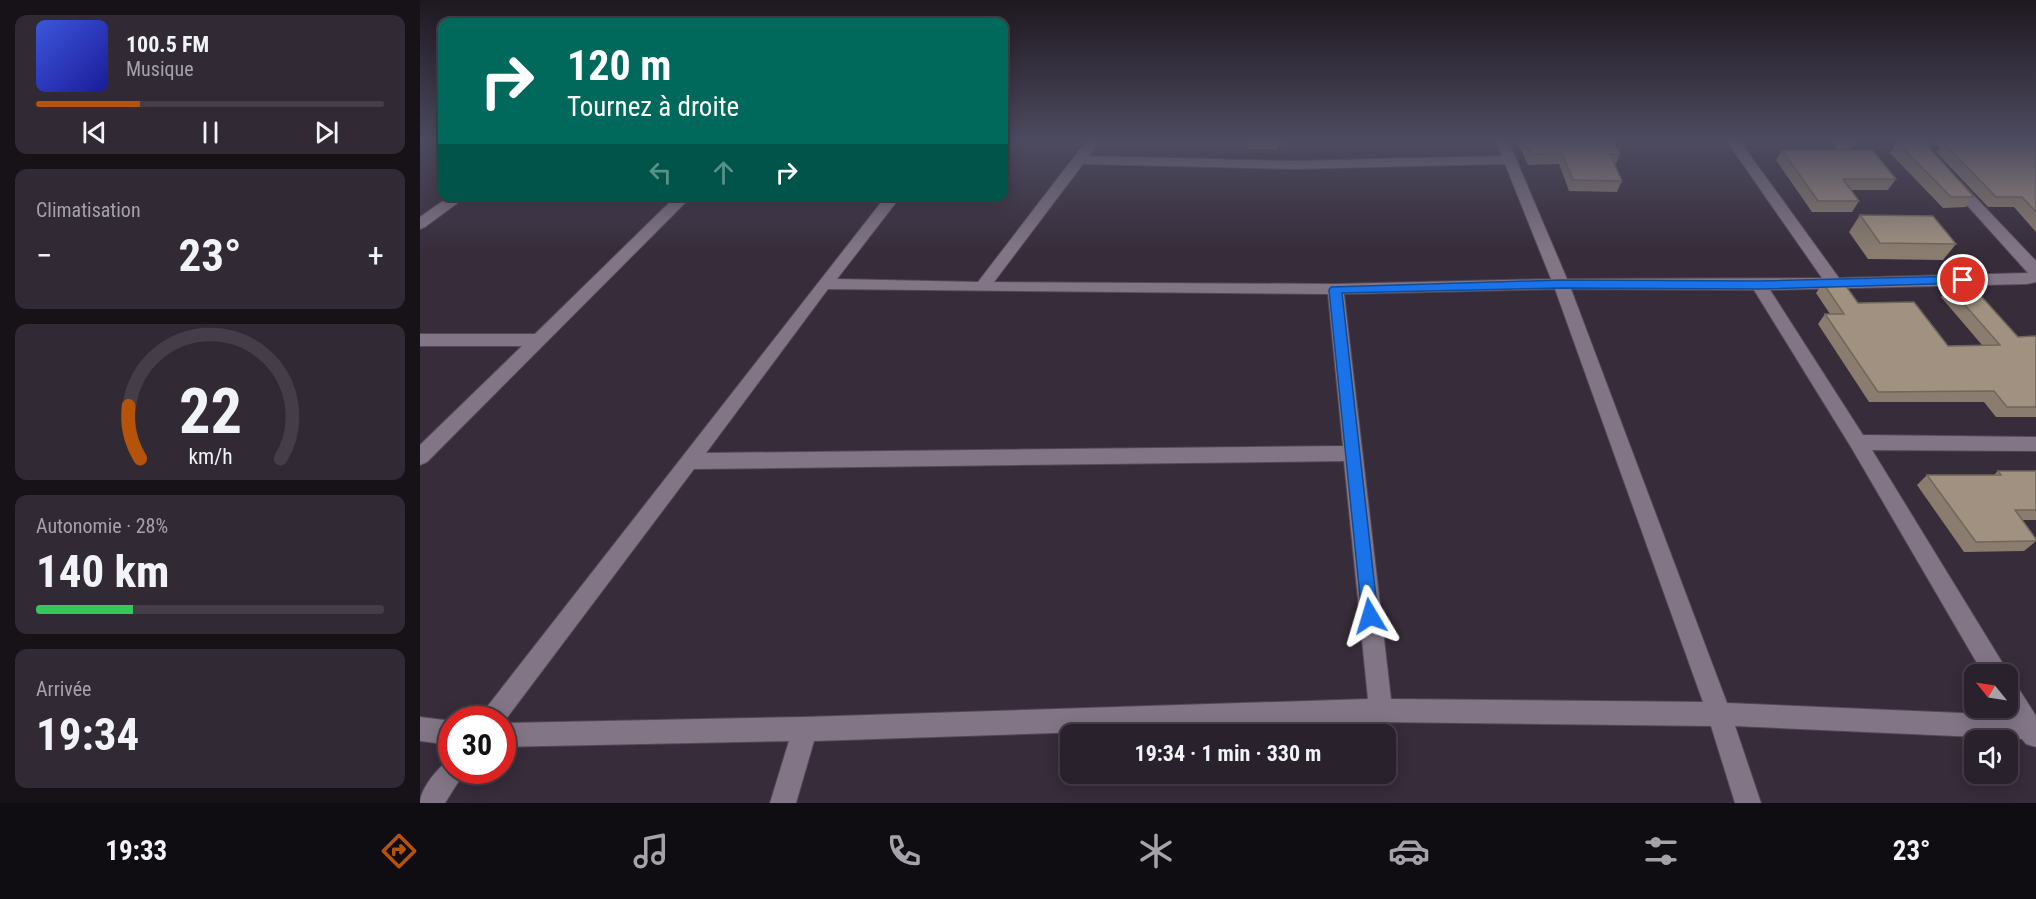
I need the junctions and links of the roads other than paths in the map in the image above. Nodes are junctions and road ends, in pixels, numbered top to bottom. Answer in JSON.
{"nodes":[{"id":1,"x":1067,"y":177,"type":"edge"},
{"id":2,"x":1516,"y":177,"type":"edge"},
{"id":3,"x":1759,"y":177,"type":"edge"},
{"id":4,"x":1949,"y":177,"type":"edge"},
{"id":5,"x":453,"y":201,"type":"edge"},
{"id":6,"x":680,"y":201,"type":"edge"},
{"id":7,"x":890,"y":201,"type":"edge"},
{"id":8,"x":420,"y":209,"type":"edge"},
{"id":9,"x":441,"y":209,"type":"junction"},
{"id":10,"x":420,"y":224,"type":"edge"},
{"id":11,"x":2036,"y":274,"type":"edge"},
{"id":12,"x":1834,"y":283,"type":"junction"},
{"id":13,"x":824,"y":284,"type":"junction"},
{"id":14,"x":1561,"y":284,"type":"junction"},
{"id":15,"x":1759,"y":285,"type":"junction"},
{"id":16,"x":982,"y":287,"type":"junction"},
{"id":17,"x":1335,"y":290,"type":"junction"},
{"id":18,"x":420,"y":340,"type":"edge"},
{"id":19,"x":538,"y":340,"type":"junction"},
{"id":20,"x":1858,"y":442,"type":"junction"},
{"id":21,"x":2036,"y":444,"type":"edge"},
{"id":22,"x":1351,"y":453,"type":"junction"},
{"id":23,"x":420,"y":457,"type":"edge"},
{"id":24,"x":691,"y":461,"type":"junction"},
{"id":25,"x":1990,"y":664,"type":"edge"},
{"id":26,"x":502,"y":706,"type":"edge"},
{"id":27,"x":2018,"y":708,"type":"edge"},
{"id":28,"x":1381,"y":710,"type":"junction"},
{"id":29,"x":1719,"y":714,"type":"junction"},
{"id":30,"x":420,"y":729,"type":"edge"},
{"id":31,"x":805,"y":729,"type":"junction"},
{"id":32,"x":438,"y":731,"type":"edge"},
{"id":33,"x":2034,"y":732,"type":"edge"},
{"id":34,"x":516,"y":735,"type":"edge"},
{"id":35,"x":444,"y":784,"type":"edge"},
{"id":36,"x":430,"y":803,"type":"edge"},
{"id":37,"x":783,"y":803,"type":"edge"},
{"id":38,"x":1748,"y":803,"type":"edge"}],
"edges":[{"from":1,"to":16,"type":"street"},
{"from":2,"to":14,"type":"street"},
{"from":3,"to":12,"type":"street"},
{"from":4,"to":11,"type":"street"},
{"from":5,"to":9,"type":"street"},
{"from":6,"to":19,"type":"street"},
{"from":7,"to":13,"type":"street"},
{"from":8,"to":9,"type":"street"},
{"from":9,"to":10,"type":"street"},
{"from":11,"to":12,"type":"street"},
{"from":12,"to":15,"type":"street"},
{"from":13,"to":16,"type":"street"},
{"from":13,"to":24,"type":"street"},
{"from":14,"to":15,"type":"street"},
{"from":14,"to":17,"type":"street"},
{"from":14,"to":29,"type":"street"},
{"from":15,"to":20,"type":"street"},
{"from":16,"to":17,"type":"street"},
{"from":17,"to":22,"type":"street"},
{"from":18,"to":19,"type":"street"},
{"from":19,"to":23,"type":"street"},
{"from":20,"to":21,"type":"street"},
{"from":20,"to":25,"type":"street"},
{"from":22,"to":24,"type":"street"},
{"from":22,"to":28,"type":"street"},
{"from":24,"to":26,"type":"street"},
{"from":27,"to":33,"type":"street"},
{"from":28,"to":29,"type":"street"},
{"from":28,"to":31,"type":"street"},
{"from":29,"to":33,"type":"street"},
{"from":29,"to":38,"type":"street"},
{"from":30,"to":32,"type":"street"},
{"from":31,"to":34,"type":"street"},
{"from":31,"to":37,"type":"street"},
{"from":35,"to":36,"type":"street"}]}
